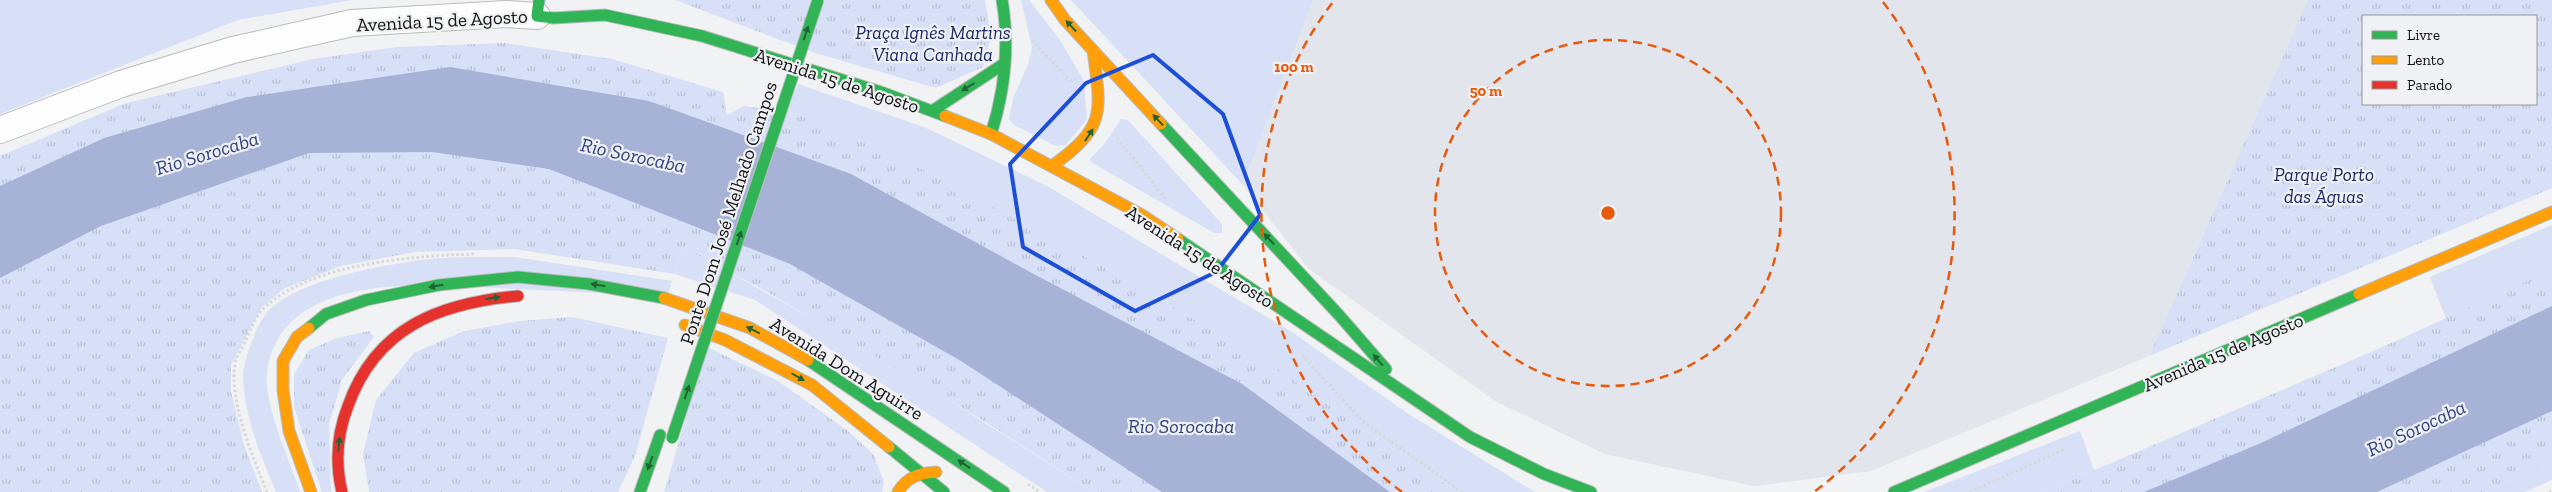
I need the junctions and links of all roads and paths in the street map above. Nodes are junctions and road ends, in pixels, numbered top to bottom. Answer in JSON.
{"nodes":[{"id":1,"x":597,"y":0,"type":"edge"},
{"id":2,"x":818,"y":0,"type":"edge"},
{"id":3,"x":1002,"y":0,"type":"edge"},
{"id":4,"x":1051,"y":0,"type":"edge"},
{"id":5,"x":571,"y":8,"type":"dead end"},
{"id":6,"x":544,"y":11,"type":"edge"},
{"id":7,"x":605,"y":15,"type":"junction"},
{"id":8,"x":785,"y":47,"type":"dead end"},
{"id":9,"x":1093,"y":50,"type":"junction"},
{"id":10,"x":1005,"y":63,"type":"junction"},
{"id":11,"x":776,"y":76,"type":"dead end"},
{"id":12,"x":932,"y":111,"type":"junction"},
{"id":13,"x":0,"y":130,"type":"edge"},
{"id":14,"x":991,"y":134,"type":"junction"},
{"id":15,"x":1052,"y":166,"type":"junction"},
{"id":16,"x":2552,"y":212,"type":"edge"},
{"id":17,"x":484,"y":254,"type":"dead end"},
{"id":18,"x":529,"y":296,"type":"dead end"},
{"id":19,"x":703,"y":302,"type":"dead end"},
{"id":20,"x":669,"y":319,"type":"dead end"},
{"id":21,"x":691,"y":340,"type":"dead end"},
{"id":22,"x":1410,"y":397,"type":"junction"},
{"id":23,"x":662,"y":430,"type":"dead end"},
{"id":24,"x":671,"y":442,"type":"dead end"},
{"id":25,"x":885,"y":444,"type":"junction"},
{"id":26,"x":892,"y":463,"type":"dead end"},
{"id":27,"x":918,"y":473,"type":"junction"},
{"id":28,"x":947,"y":474,"type":"dead end"},
{"id":29,"x":894,"y":478,"type":"dead end"},
{"id":30,"x":1024,"y":481,"type":"dead end"},
{"id":31,"x":267,"y":492,"type":"edge"},
{"id":32,"x":311,"y":492,"type":"edge"},
{"id":33,"x":342,"y":492,"type":"edge"},
{"id":34,"x":640,"y":492,"type":"edge"},
{"id":35,"x":892,"y":492,"type":"edge"},
{"id":36,"x":898,"y":492,"type":"edge"},
{"id":37,"x":944,"y":492,"type":"edge"},
{"id":38,"x":1004,"y":492,"type":"edge"},
{"id":39,"x":1040,"y":492,"type":"edge"},
{"id":40,"x":1590,"y":492,"type":"edge"},
{"id":41,"x":1894,"y":492,"type":"edge"}],
"edges":[{"from":1,"to":7,"type":"main road"},
{"from":24,"to":2,"type":"main road","name":"Ponte Dom José Melhado Campos","one_way":true,"bridge":true},
{"from":3,"to":10,"type":"main road"},
{"from":9,"to":4,"type":"main road","one_way":true},
{"from":5,"to":6,"type":"main road"},
{"from":6,"to":7,"type":"main road","name":"Avenida 15 de Agosto"},
{"from":6,"to":13,"type":"street","name":"Avenida 15 de Agosto"},
{"from":7,"to":12,"type":"main road","name":"Avenida 15 de Agosto"},
{"from":8,"to":11,"type":"main road","name":"Ponte Dom José Melhado Campos"},
{"from":15,"to":9,"type":"main road","one_way":true},
{"from":22,"to":9,"type":"main road","one_way":true},
{"from":10,"to":12,"type":"main road","one_way":true},
{"from":10,"to":14,"type":"main road"},
{"from":12,"to":14,"type":"main road","name":"Avenida 15 de Agosto"},
{"from":14,"to":15,"type":"main road","name":"Avenida 15 de Agosto"},
{"from":15,"to":22,"type":"main road","name":"Avenida 15 de Agosto"},
{"from":16,"to":41,"type":"main road","name":"Avenida 15 de Agosto"},
{"from":17,"to":31,"type":"path"},
{"from":33,"to":18,"type":"main road","one_way":true},
{"from":19,"to":21,"type":"main road","name":"Ponte Dom José Melhado Campos"},
{"from":20,"to":25,"type":"main road","name":"Avenida Dom Aguirre","one_way":true},
{"from":22,"to":40,"type":"main road","name":"Avenida 15 de Agosto"},
{"from":23,"to":34,"type":"main road","one_way":true},
{"from":25,"to":26,"type":"main road"},
{"from":25,"to":27,"type":"main road","name":"Avenida Dom Aguirre"},
{"from":27,"to":28,"type":"main road"},
{"from":27,"to":36,"type":"main road"},
{"from":27,"to":37,"type":"main road","name":"Avenida Dom Aguirre"},
{"from":29,"to":35,"type":"main road"},
{"from":30,"to":39,"type":"path"},
{"from":38,"to":32,"type":"main road","name":"Avenida Dom Aguirre","one_way":true}]}
